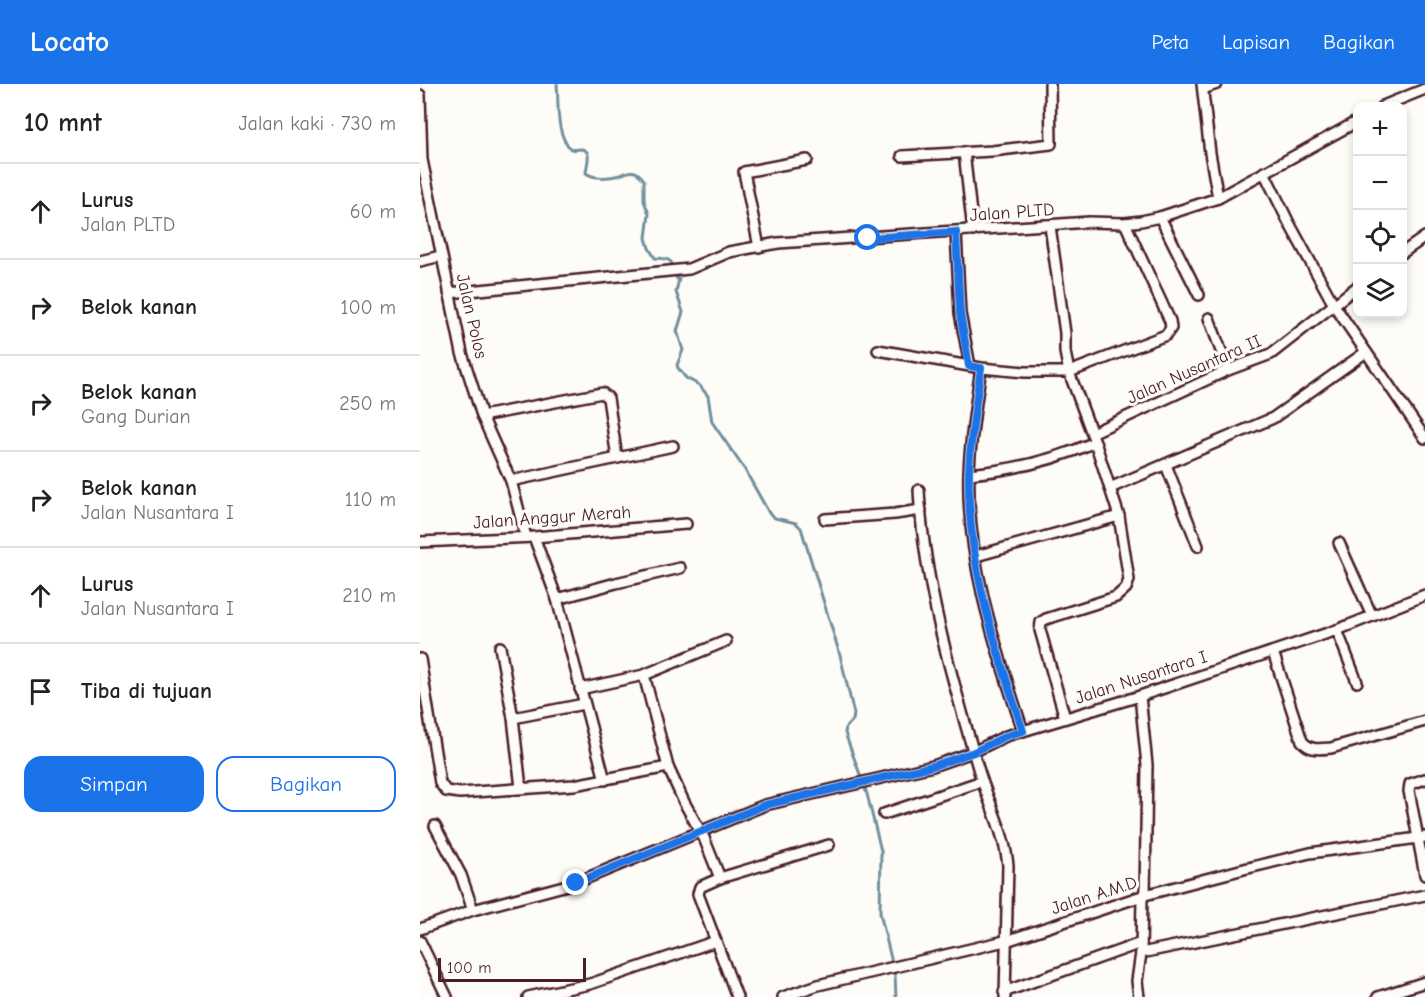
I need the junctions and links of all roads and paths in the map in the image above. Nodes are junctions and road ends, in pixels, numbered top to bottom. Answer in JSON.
{"nodes":[{"id":1,"x":1050,"y":84,"type":"edge"},
{"id":2,"x":1217,"y":84,"type":"edge"},
{"id":3,"x":1203,"y":86,"type":"edge"},
{"id":4,"x":1425,"y":89,"type":"edge"},
{"id":5,"x":420,"y":95,"type":"edge"},
{"id":6,"x":1393,"y":102,"type":"edge"},
{"id":7,"x":420,"y":114,"type":"edge"},
{"id":8,"x":1353,"y":125,"type":"edge"},
{"id":9,"x":964,"y":152,"type":"junction"},
{"id":10,"x":902,"y":156,"type":"dead end"},
{"id":11,"x":807,"y":160,"type":"dead end"},
{"id":12,"x":1264,"y":172,"type":"junction"},
{"id":13,"x":1218,"y":198,"type":"junction"},
{"id":14,"x":1160,"y":217,"type":"junction"},
{"id":15,"x":1125,"y":224,"type":"junction"},
{"id":16,"x":1050,"y":226,"type":"junction"},
{"id":17,"x":973,"y":231,"type":"junction"},
{"id":18,"x":956,"y":232,"type":"junction"},
{"id":19,"x":1425,"y":237,"type":"edge"},
{"id":20,"x":759,"y":247,"type":"junction"},
{"id":21,"x":1407,"y":249,"type":"edge"},
{"id":22,"x":441,"y":256,"type":"junction"},
{"id":23,"x":420,"y":261,"type":"edge"},
{"id":24,"x":1353,"y":290,"type":"edge"},
{"id":25,"x":449,"y":293,"type":"junction"},
{"id":26,"x":1199,"y":295,"type":"dead end"},
{"id":27,"x":1334,"y":305,"type":"junction"},
{"id":28,"x":1209,"y":318,"type":"dead end"},
{"id":29,"x":878,"y":350,"type":"dead end"},
{"id":30,"x":1366,"y":352,"type":"junction"},
{"id":31,"x":969,"y":366,"type":"junction"},
{"id":32,"x":981,"y":368,"type":"junction"},
{"id":33,"x":1228,"y":370,"type":"junction"},
{"id":34,"x":1069,"y":372,"type":"junction"},
{"id":35,"x":482,"y":416,"type":"junction"},
{"id":36,"x":1094,"y":438,"type":"junction"},
{"id":37,"x":1425,"y":438,"type":"edge"},
{"id":38,"x":673,"y":446,"type":"dead end"},
{"id":39,"x":618,"y":458,"type":"junction"},
{"id":40,"x":1166,"y":465,"type":"junction"},
{"id":41,"x":969,"y":474,"type":"junction"},
{"id":42,"x":512,"y":481,"type":"junction"},
{"id":43,"x":1110,"y":488,"type":"junction"},
{"id":44,"x":919,"y":490,"type":"dead end"},
{"id":45,"x":921,"y":510,"type":"junction"},
{"id":46,"x":1119,"y":516,"type":"junction"},
{"id":47,"x":825,"y":519,"type":"dead end"},
{"id":48,"x":686,"y":524,"type":"dead end"},
{"id":49,"x":530,"y":537,"type":"junction"},
{"id":50,"x":420,"y":542,"type":"edge"},
{"id":51,"x":1339,"y":543,"type":"dead end"},
{"id":52,"x":1198,"y":546,"type":"dead end"},
{"id":53,"x":976,"y":556,"type":"junction"},
{"id":54,"x":680,"y":568,"type":"dead end"},
{"id":55,"x":1425,"y":595,"type":"edge"},
{"id":56,"x":557,"y":599,"type":"junction"},
{"id":57,"x":1372,"y":616,"type":"junction"},
{"id":58,"x":1337,"y":630,"type":"junction"},
{"id":59,"x":726,"y":641,"type":"dead end"},
{"id":60,"x":500,"y":647,"type":"dead end"},
{"id":61,"x":1273,"y":652,"type":"junction"},
{"id":62,"x":420,"y":659,"type":"edge"},
{"id":63,"x":644,"y":675,"type":"junction"},
{"id":64,"x":1357,"y":682,"type":"dead end"},
{"id":65,"x":580,"y":689,"type":"junction"},
{"id":66,"x":1140,"y":696,"type":"junction"},
{"id":67,"x":584,"y":704,"type":"junction"},
{"id":68,"x":513,"y":717,"type":"junction"},
{"id":69,"x":1065,"y":718,"type":"junction"},
{"id":70,"x":1425,"y":721,"type":"edge"},
{"id":71,"x":1023,"y":731,"type":"junction"},
{"id":72,"x":974,"y":752,"type":"junction"},
{"id":73,"x":668,"y":767,"type":"junction"},
{"id":74,"x":1425,"y":779,"type":"edge"},
{"id":75,"x":605,"y":780,"type":"junction"},
{"id":76,"x":982,"y":781,"type":"junction"},
{"id":77,"x":520,"y":788,"type":"junction"},
{"id":78,"x":884,"y":814,"type":"dead end"},
{"id":79,"x":435,"y":826,"type":"dead end"},
{"id":80,"x":700,"y":831,"type":"junction"},
{"id":81,"x":1422,"y":837,"type":"edge"},
{"id":82,"x":829,"y":845,"type":"dead end"},
{"id":83,"x":1425,"y":875,"type":"edge"},
{"id":84,"x":720,"y":879,"type":"junction"},
{"id":85,"x":1144,"y":896,"type":"junction"},
{"id":86,"x":1425,"y":896,"type":"edge"},
{"id":87,"x":473,"y":910,"type":"junction"},
{"id":88,"x":420,"y":929,"type":"edge"},
{"id":89,"x":1006,"y":940,"type":"junction"},
{"id":90,"x":420,"y":941,"type":"edge"},
{"id":91,"x":716,"y":941,"type":"junction"},
{"id":92,"x":1141,"y":948,"type":"junction"},
{"id":93,"x":1425,"y":982,"type":"edge"},
{"id":94,"x":1404,"y":993,"type":"edge"},
{"id":95,"x":1004,"y":994,"type":"edge"},
{"id":96,"x":447,"y":997,"type":"edge"},
{"id":97,"x":528,"y":997,"type":"edge"},
{"id":98,"x":736,"y":997,"type":"edge"},
{"id":99,"x":783,"y":997,"type":"edge"},
{"id":100,"x":1139,"y":997,"type":"edge"},
{"id":101,"x":1378,"y":997,"type":"edge"}],
"edges":[{"from":1,"to":9,"type":"street"},
{"from":2,"to":3,"type":"street"},
{"from":3,"to":13,"type":"street"},
{"from":4,"to":6,"type":"street"},
{"from":5,"to":7,"type":"street","name":"Jalan Polos"},
{"from":7,"to":22,"type":"street","name":"Jalan Polos"},
{"from":8,"to":12,"type":"street","name":"Jalan PLTD"},
{"from":9,"to":10,"type":"street"},
{"from":9,"to":17,"type":"street"},
{"from":11,"to":20,"type":"street"},
{"from":12,"to":13,"type":"street","name":"Jalan PLTD"},
{"from":12,"to":27,"type":"street"},
{"from":13,"to":14,"type":"street","name":"Jalan PLTD"},
{"from":14,"to":15,"type":"street","name":"Jalan PLTD"},
{"from":14,"to":26,"type":"street"},
{"from":15,"to":16,"type":"street","name":"Jalan PLTD"},
{"from":15,"to":34,"type":"street"},
{"from":16,"to":17,"type":"street","name":"Jalan PLTD"},
{"from":16,"to":34,"type":"street"},
{"from":17,"to":18,"type":"street","name":"Jalan PLTD"},
{"from":18,"to":20,"type":"street","name":"Jalan PLTD"},
{"from":18,"to":31,"type":"street"},
{"from":19,"to":21,"type":"street"},
{"from":20,"to":25,"type":"street","name":"Jalan PLTD"},
{"from":22,"to":23,"type":"street"},
{"from":22,"to":25,"type":"street","name":"Jalan Polos"},
{"from":24,"to":27,"type":"street","name":"Jalan Nusantara II"},
{"from":25,"to":35,"type":"street","name":"Jalan Polos"},
{"from":27,"to":30,"type":"street"},
{"from":27,"to":33,"type":"street","name":"Jalan Nusantara II"},
{"from":28,"to":33,"type":"street"},
{"from":29,"to":31,"type":"street"},
{"from":30,"to":37,"type":"street"},
{"from":30,"to":40,"type":"street"},
{"from":31,"to":32,"type":"street"},
{"from":32,"to":34,"type":"street"},
{"from":32,"to":41,"type":"street"},
{"from":33,"to":36,"type":"street","name":"Jalan Nusantara II"},
{"from":34,"to":36,"type":"street"},
{"from":35,"to":39,"type":"street"},
{"from":35,"to":42,"type":"street","name":"Jalan Polos"},
{"from":36,"to":41,"type":"street","name":"Jalan Nusantara II"},
{"from":36,"to":43,"type":"street"},
{"from":38,"to":39,"type":"street"},
{"from":39,"to":42,"type":"street"},
{"from":40,"to":43,"type":"street"},
{"from":40,"to":52,"type":"street"},
{"from":41,"to":53,"type":"street"},
{"from":42,"to":49,"type":"street","name":"Jalan Polos"},
{"from":43,"to":46,"type":"street"},
{"from":44,"to":45,"type":"street"},
{"from":45,"to":47,"type":"street"},
{"from":45,"to":72,"type":"street"},
{"from":46,"to":53,"type":"street"},
{"from":46,"to":69,"type":"street"},
{"from":48,"to":49,"type":"street","name":"Jalan Anggur Merah"},
{"from":49,"to":50,"type":"street","name":"Jalan Anggur Merah"},
{"from":49,"to":56,"type":"street","name":"Jalan Polos"},
{"from":51,"to":57,"type":"street"},
{"from":53,"to":71,"type":"street"},
{"from":54,"to":56,"type":"street"},
{"from":55,"to":57,"type":"street","name":"Jalan Nusantara I"},
{"from":56,"to":65,"type":"street","name":"Jalan Polos"},
{"from":57,"to":58,"type":"street","name":"Jalan Nusantara I"},
{"from":58,"to":61,"type":"street","name":"Jalan Nusantara I"},
{"from":58,"to":64,"type":"street"},
{"from":59,"to":63,"type":"street"},
{"from":60,"to":68,"type":"street"},
{"from":61,"to":66,"type":"street","name":"Jalan Nusantara I"},
{"from":61,"to":70,"type":"street"},
{"from":62,"to":77,"type":"street"},
{"from":63,"to":65,"type":"street"},
{"from":63,"to":73,"type":"street"},
{"from":65,"to":67,"type":"street","name":"Jalan Polos"},
{"from":66,"to":69,"type":"street","name":"Jalan Nusantara I"},
{"from":66,"to":85,"type":"street"},
{"from":67,"to":68,"type":"street"},
{"from":67,"to":75,"type":"street","name":"Jalan Polos"},
{"from":68,"to":77,"type":"street"},
{"from":69,"to":71,"type":"street","name":"Jalan Nusantara I"},
{"from":71,"to":72,"type":"street","name":"Jalan Nusantara I"},
{"from":72,"to":76,"type":"street"},
{"from":72,"to":80,"type":"street","name":"Jalan Nusantara I"},
{"from":73,"to":75,"type":"street"},
{"from":73,"to":80,"type":"street"},
{"from":74,"to":81,"type":"street"},
{"from":75,"to":77,"type":"street"},
{"from":76,"to":78,"type":"street"},
{"from":76,"to":89,"type":"street"},
{"from":79,"to":87,"type":"street"},
{"from":80,"to":84,"type":"street"},
{"from":80,"to":87,"type":"street","name":"Jalan Nusantara I"},
{"from":81,"to":83,"type":"street"},
{"from":81,"to":85,"type":"street","name":"Jalan A.M.D"},
{"from":82,"to":84,"type":"street"},
{"from":84,"to":91,"type":"street"},
{"from":85,"to":89,"type":"street","name":"Jalan A.M.D"},
{"from":85,"to":92,"type":"street"},
{"from":86,"to":92,"type":"street"},
{"from":87,"to":88,"type":"street","name":"Jalan Nusantara I"},
{"from":89,"to":95,"type":"street"},
{"from":89,"to":99,"type":"street","name":"Jalan A.M.D"},
{"from":90,"to":96,"type":"street"},
{"from":91,"to":97,"type":"street"},
{"from":91,"to":98,"type":"street"},
{"from":92,"to":95,"type":"street"},
{"from":92,"to":100,"type":"street"},
{"from":93,"to":94,"type":"street"},
{"from":94,"to":101,"type":"street"}]}
